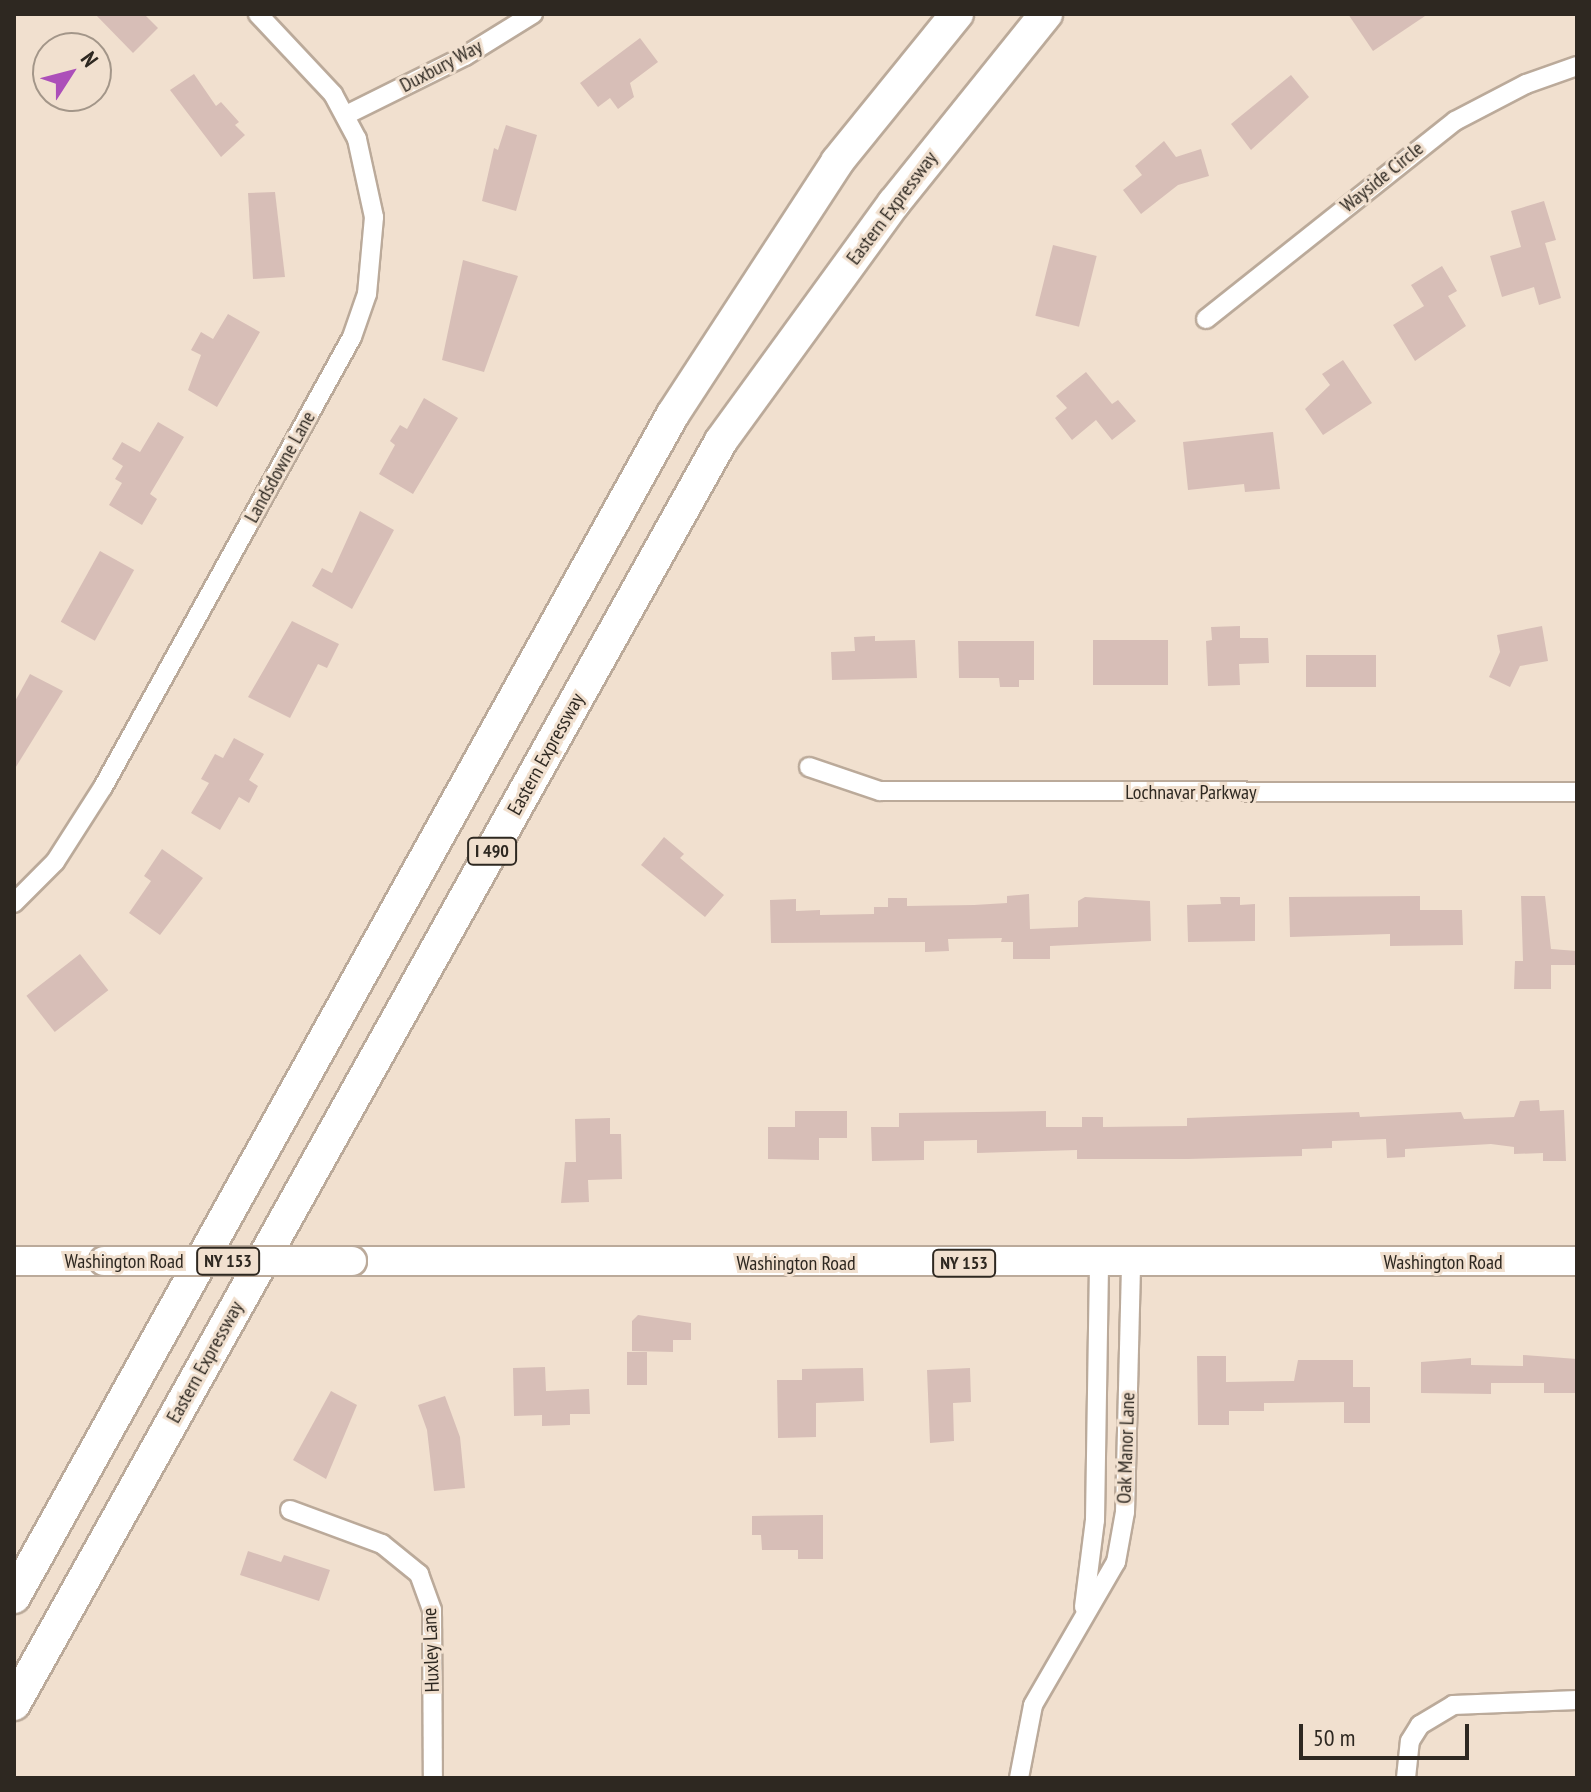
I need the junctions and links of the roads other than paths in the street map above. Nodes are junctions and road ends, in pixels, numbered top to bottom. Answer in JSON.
{"nodes":[{"id":1,"x":258,"y":14,"type":"edge"},
{"id":2,"x":533,"y":14,"type":"edge"},
{"id":3,"x":957,"y":14,"type":"edge"},
{"id":4,"x":1055,"y":14,"type":"edge"},
{"id":5,"x":1037,"y":25,"type":"edge"},
{"id":6,"x":1577,"y":66,"type":"edge"},
{"id":7,"x":346,"y":115,"type":"junction"},
{"id":8,"x":1206,"y":319,"type":"dead end"},
{"id":9,"x":809,"y":767,"type":"dead end"},
{"id":10,"x":1577,"y":792,"type":"edge"},
{"id":11,"x":14,"y":903,"type":"edge"},
{"id":12,"x":14,"y":1261,"type":"edge"},
{"id":13,"x":1577,"y":1261,"type":"edge"},
{"id":14,"x":1099,"y":1263,"type":"junction"},
{"id":15,"x":1131,"y":1264,"type":"junction"},
{"id":16,"x":290,"y":1510,"type":"dead end"},
{"id":17,"x":14,"y":1597,"type":"edge"},
{"id":18,"x":1081,"y":1622,"type":"junction"},
{"id":19,"x":1577,"y":1700,"type":"edge"},
{"id":20,"x":14,"y":1704,"type":"edge"},
{"id":21,"x":433,"y":1778,"type":"edge"},
{"id":22,"x":1019,"y":1778,"type":"edge"},
{"id":23,"x":1406,"y":1778,"type":"edge"}],
"edges":[{"from":1,"to":7,"type":"street","name":"Landsdowne Lane"},
{"from":2,"to":7,"type":"street","name":"Duxbury Way"},
{"from":3,"to":17,"type":"highway","number":"I 490"},
{"from":4,"to":5,"type":"highway","name":"Eastern Expressway"},
{"from":5,"to":20,"type":"highway","name":"Eastern Expressway","number":"I 490"},
{"from":6,"to":8,"type":"street","name":"Wayside Circle"},
{"from":7,"to":11,"type":"street","name":"Landsdowne Lane"},
{"from":9,"to":10,"type":"street","name":"Lochnavar Parkway"},
{"from":12,"to":14,"type":"main road","name":"Washington Road","number":"NY 153","bridge":true},
{"from":13,"to":15,"type":"main road","name":"Washington Road","number":"NY 153"},
{"from":14,"to":15,"type":"main road","name":"Washington Road","number":"NY 153"},
{"from":14,"to":18,"type":"street","name":"Oak Manor Lane"},
{"from":15,"to":18,"type":"street","name":"Oak Manor Lane"},
{"from":16,"to":21,"type":"street","name":"Huxley Lane"},
{"from":18,"to":22,"type":"street","name":"Oak Manor Lane"},
{"from":19,"to":23,"type":"street"}]}
